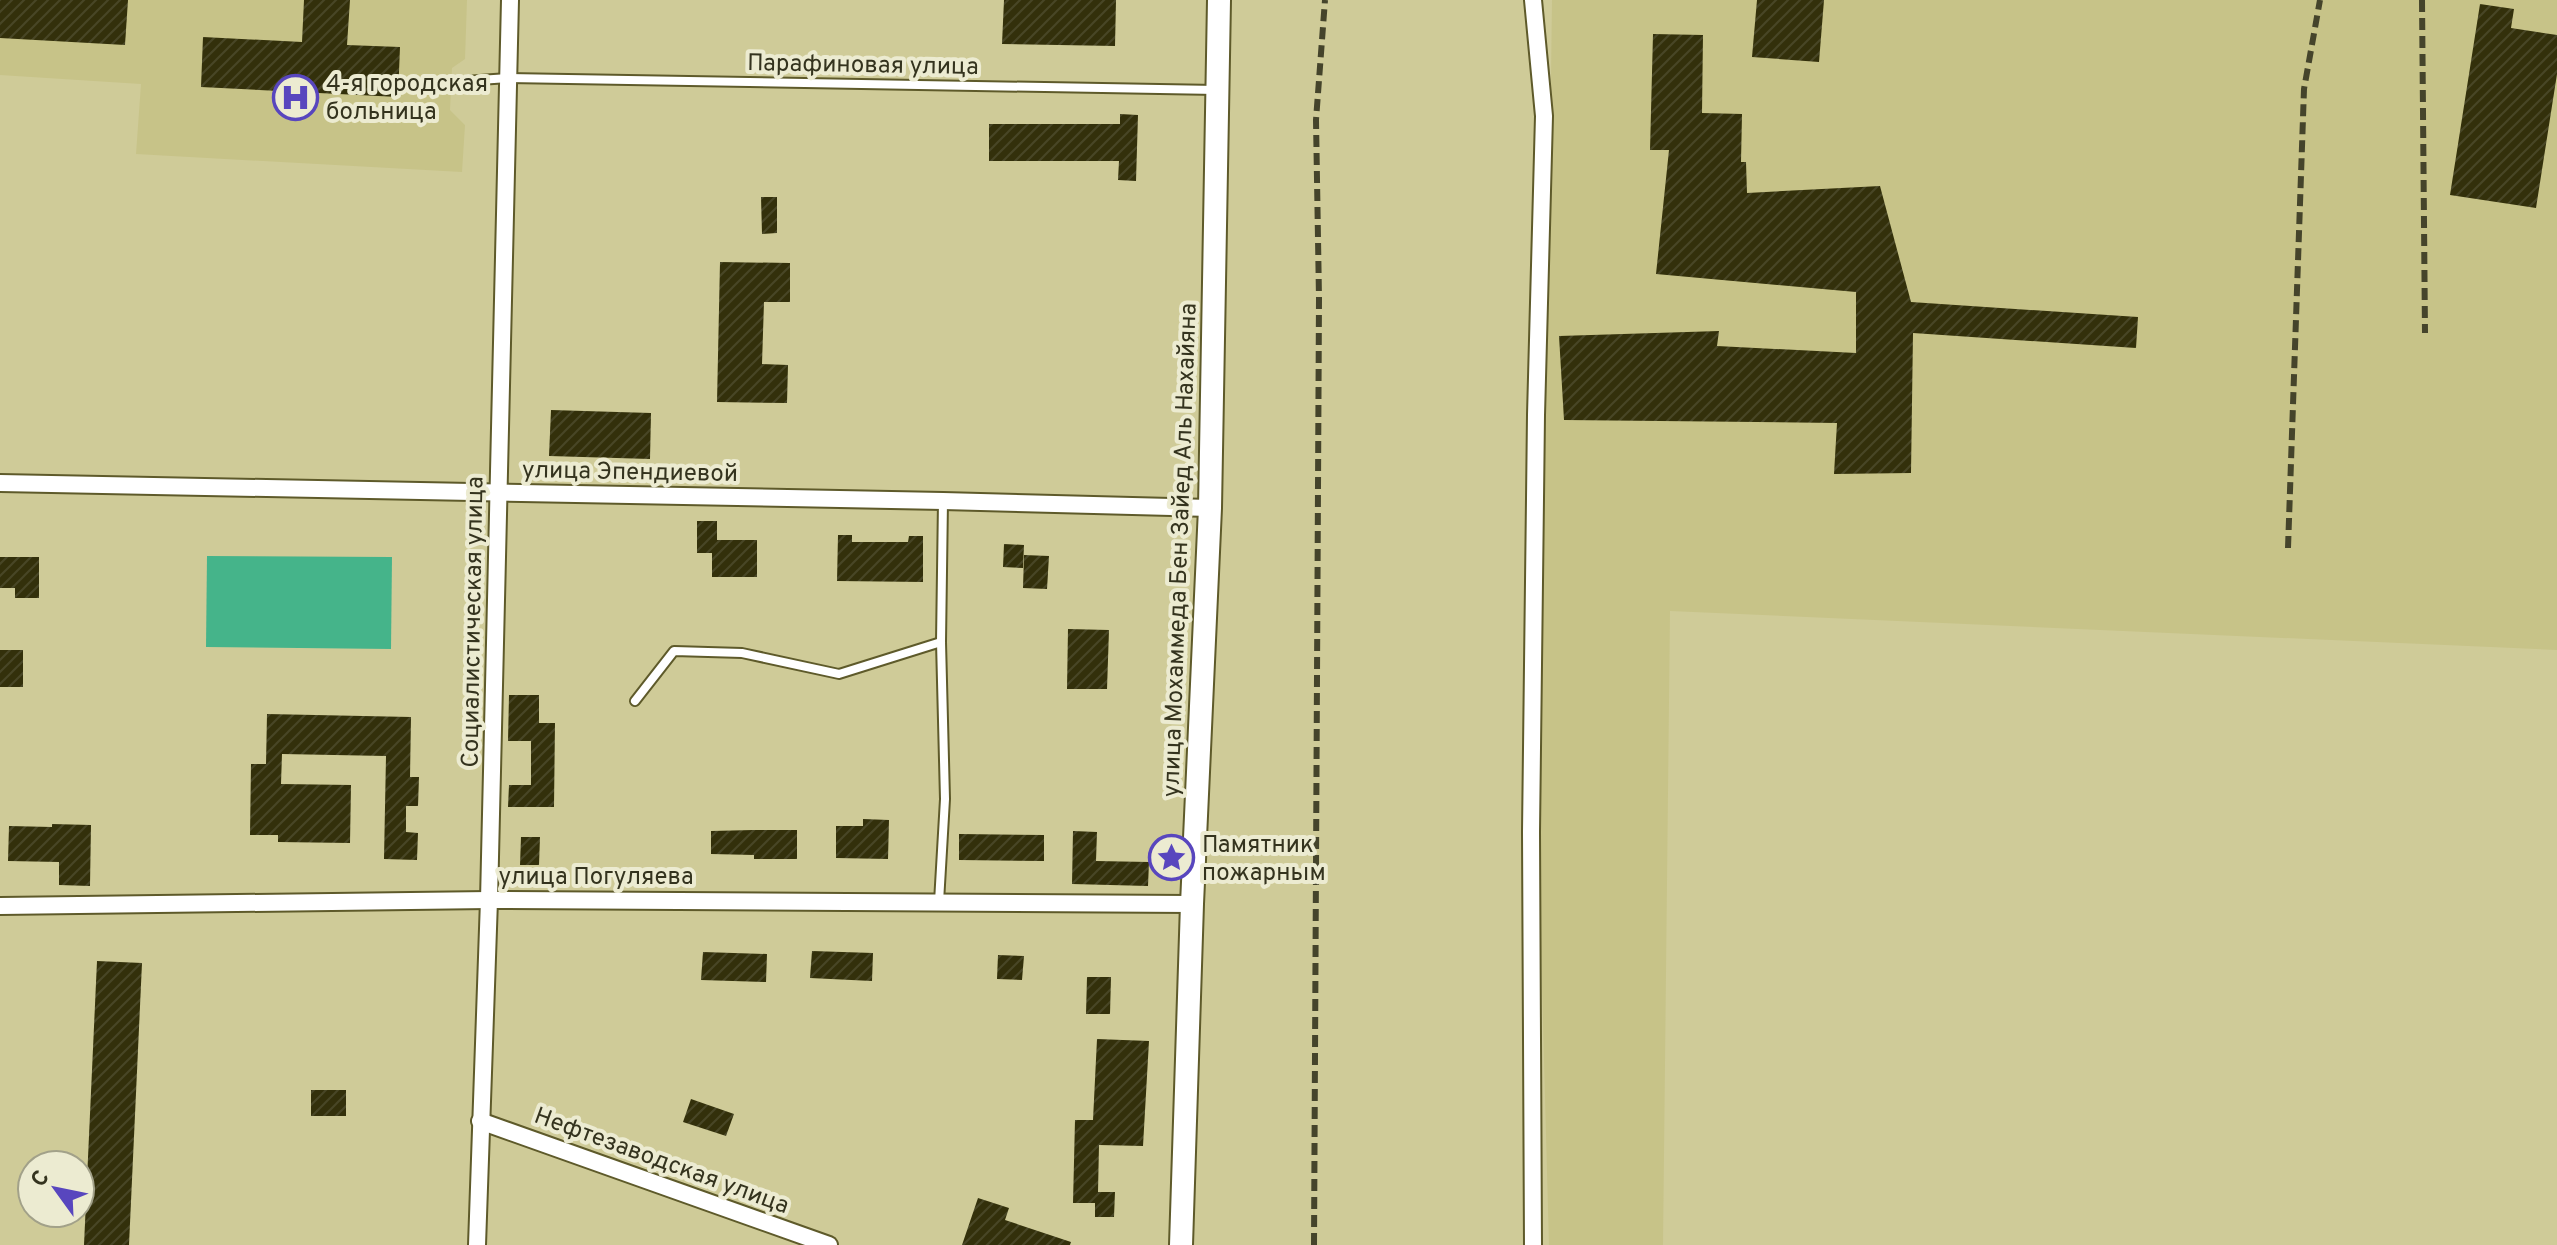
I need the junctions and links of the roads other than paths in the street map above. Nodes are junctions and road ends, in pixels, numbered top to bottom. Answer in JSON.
{"nodes":[{"id":1,"x":510,"y":0,"type":"edge"},
{"id":2,"x":1219,"y":0,"type":"edge"},
{"id":3,"x":1533,"y":0,"type":"edge"},
{"id":4,"x":508,"y":78,"type":"junction"},
{"id":5,"x":451,"y":82,"type":"dead end"},
{"id":6,"x":1217,"y":90,"type":"junction"},
{"id":7,"x":0,"y":483,"type":"edge"},
{"id":8,"x":499,"y":492,"type":"junction"},
{"id":9,"x":943,"y":501,"type":"junction"},
{"id":10,"x":1210,"y":508,"type":"junction"},
{"id":11,"x":941,"y":642,"type":"junction"},
{"id":12,"x":635,"y":701,"type":"dead end"},
{"id":13,"x":489,"y":900,"type":"junction"},
{"id":14,"x":939,"y":902,"type":"junction"},
{"id":15,"x":1192,"y":904,"type":"junction"},
{"id":16,"x":0,"y":906,"type":"edge"},
{"id":17,"x":480,"y":1121,"type":"junction"},
{"id":18,"x":477,"y":1245,"type":"edge"},
{"id":19,"x":829,"y":1245,"type":"edge"},
{"id":20,"x":1181,"y":1245,"type":"edge"},
{"id":21,"x":1533,"y":1245,"type":"edge"}],
"edges":[{"from":1,"to":4,"type":"street","name":"Социалистическая улица"},
{"from":2,"to":6,"type":"main road","name":"улица Мохаммеда Бен Зайед Аль Нахайяна"},
{"from":3,"to":21,"type":"street"},
{"from":4,"to":5,"type":"lane","name":"Парафиновая улица"},
{"from":4,"to":6,"type":"lane","name":"Парафиновая улица"},
{"from":4,"to":8,"type":"street","name":"Социалистическая улица"},
{"from":6,"to":10,"type":"main road","name":"улица Мохаммеда Бен Зайед Аль Нахайяна"},
{"from":7,"to":8,"type":"street","name":"улица Эпендиевой"},
{"from":8,"to":9,"type":"street","name":"улица Эпендиевой"},
{"from":8,"to":13,"type":"street","name":"Социалистическая улица"},
{"from":9,"to":10,"type":"street","name":"улица Эпендиевой"},
{"from":9,"to":11,"type":"lane"},
{"from":10,"to":15,"type":"main road","name":"улица Мохаммеда Бен Зайед Аль Нахайяна"},
{"from":11,"to":12,"type":"lane"},
{"from":11,"to":14,"type":"lane"},
{"from":13,"to":14,"type":"street","name":"улица Погуляева"},
{"from":13,"to":16,"type":"street","name":"улица Погуляева"},
{"from":13,"to":17,"type":"street","name":"Социалистическая улица"},
{"from":14,"to":15,"type":"street","name":"улица Погуляева"},
{"from":15,"to":20,"type":"main road","name":"улица Мохаммеда Бен Зайед Аль Нахайяна"},
{"from":17,"to":18,"type":"street","name":"Социалистическая улица"},
{"from":17,"to":19,"type":"street","name":"Нефтезаводская улица"}]}
